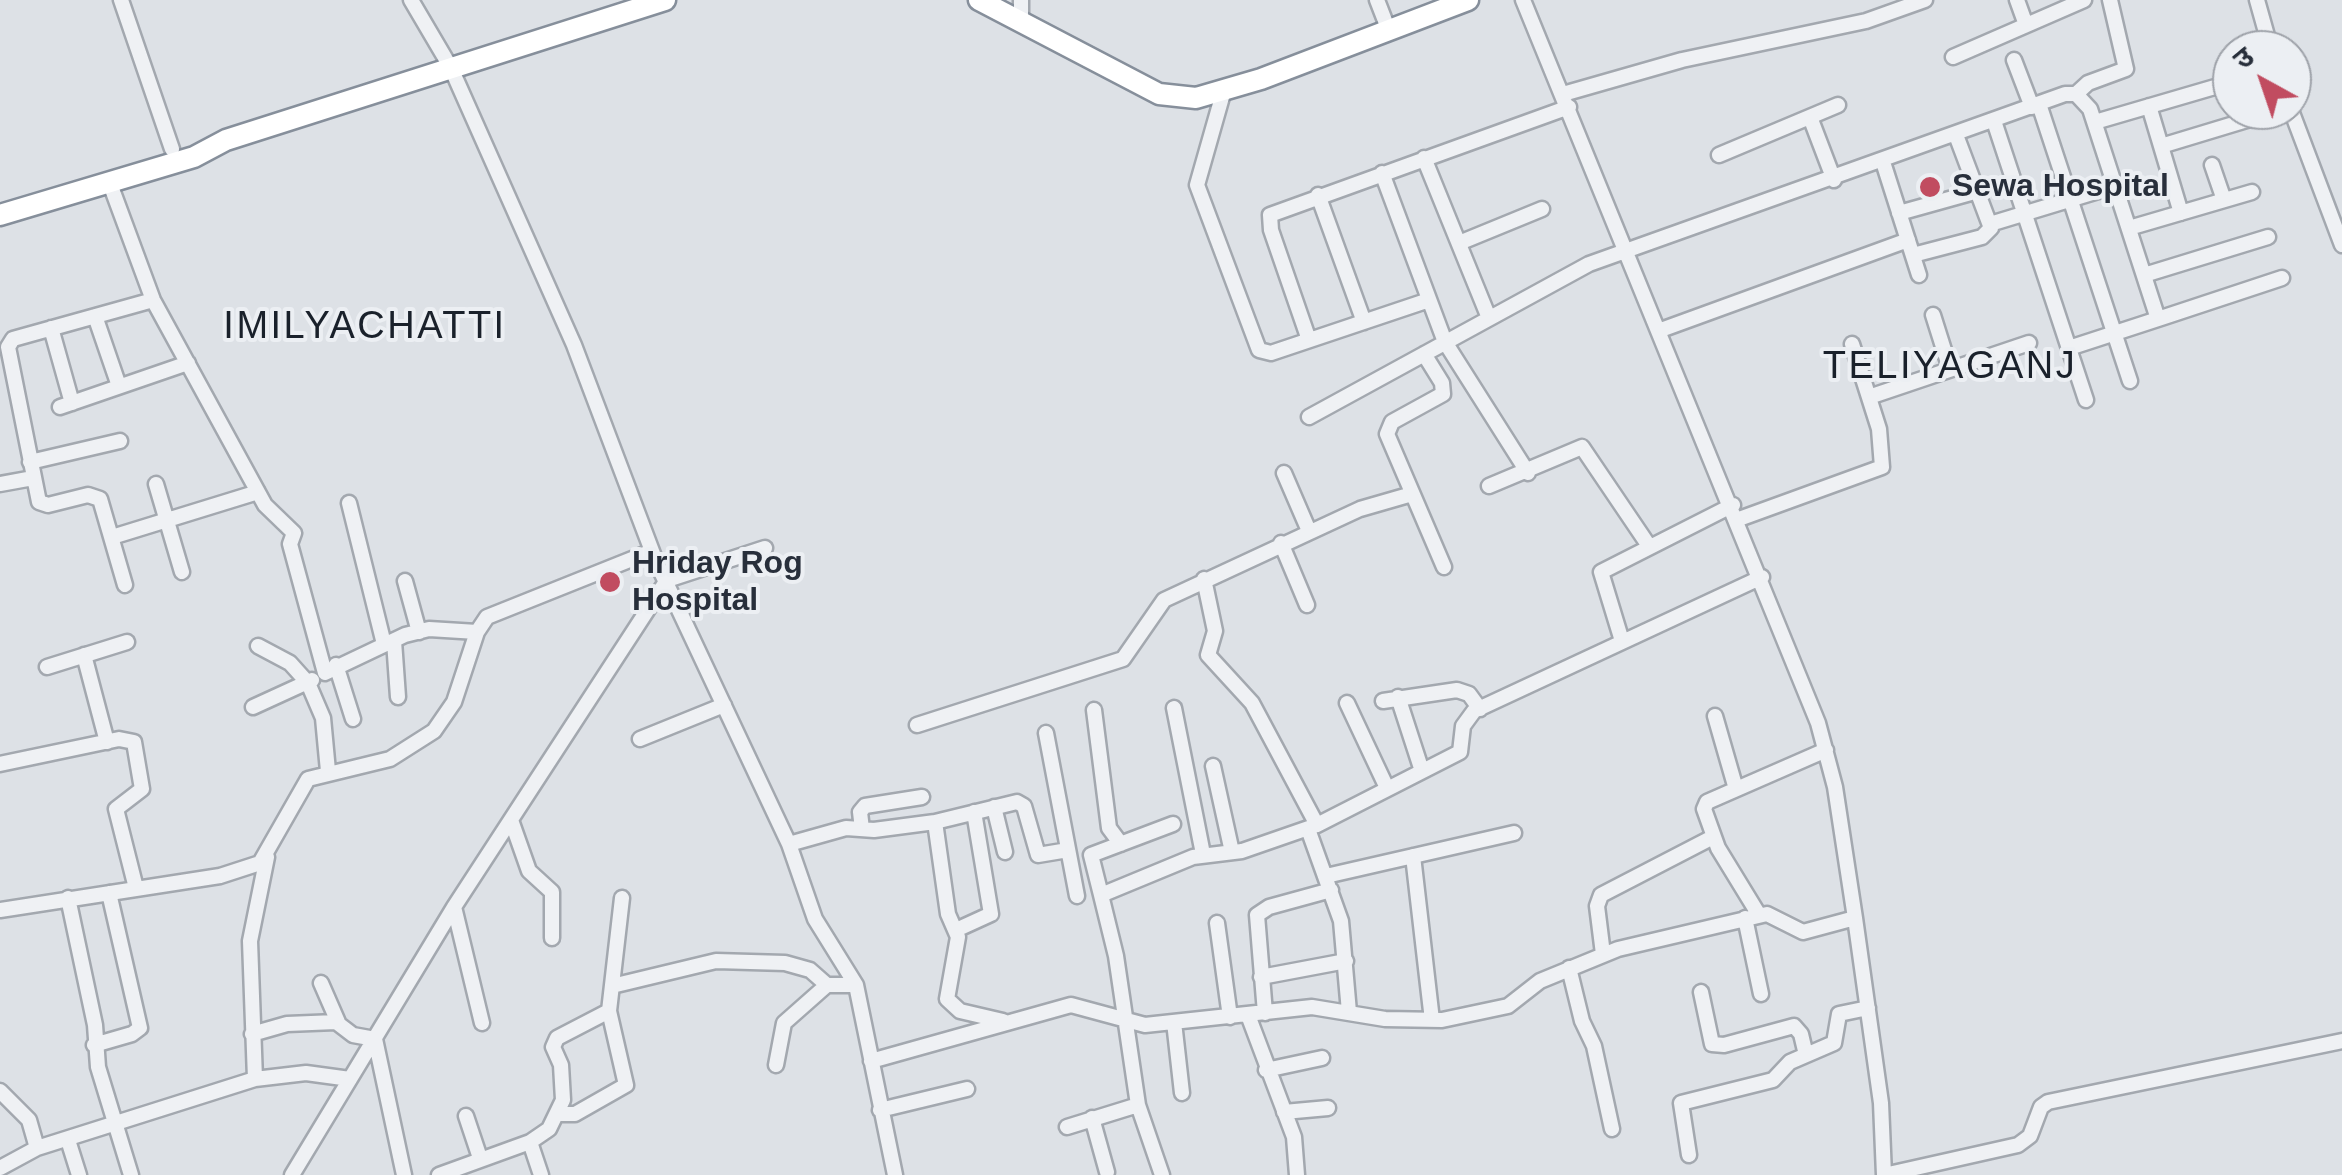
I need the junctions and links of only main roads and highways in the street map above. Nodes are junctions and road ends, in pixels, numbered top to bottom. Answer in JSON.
{"nodes":[{"id":1,"x":665,"y":0,"type":"edge"},
{"id":2,"x":979,"y":0,"type":"edge"},
{"id":3,"x":1468,"y":0,"type":"edge"},
{"id":4,"x":226,"y":140,"type":"junction"},
{"id":5,"x":0,"y":201,"type":"edge"},
{"id":6,"x":0,"y":215,"type":"edge"}],
"edges":[{"from":1,"to":4,"type":"highway"},
{"from":2,"to":3,"type":"highway"},
{"from":4,"to":5,"type":"highway"},
{"from":4,"to":6,"type":"highway"}]}
